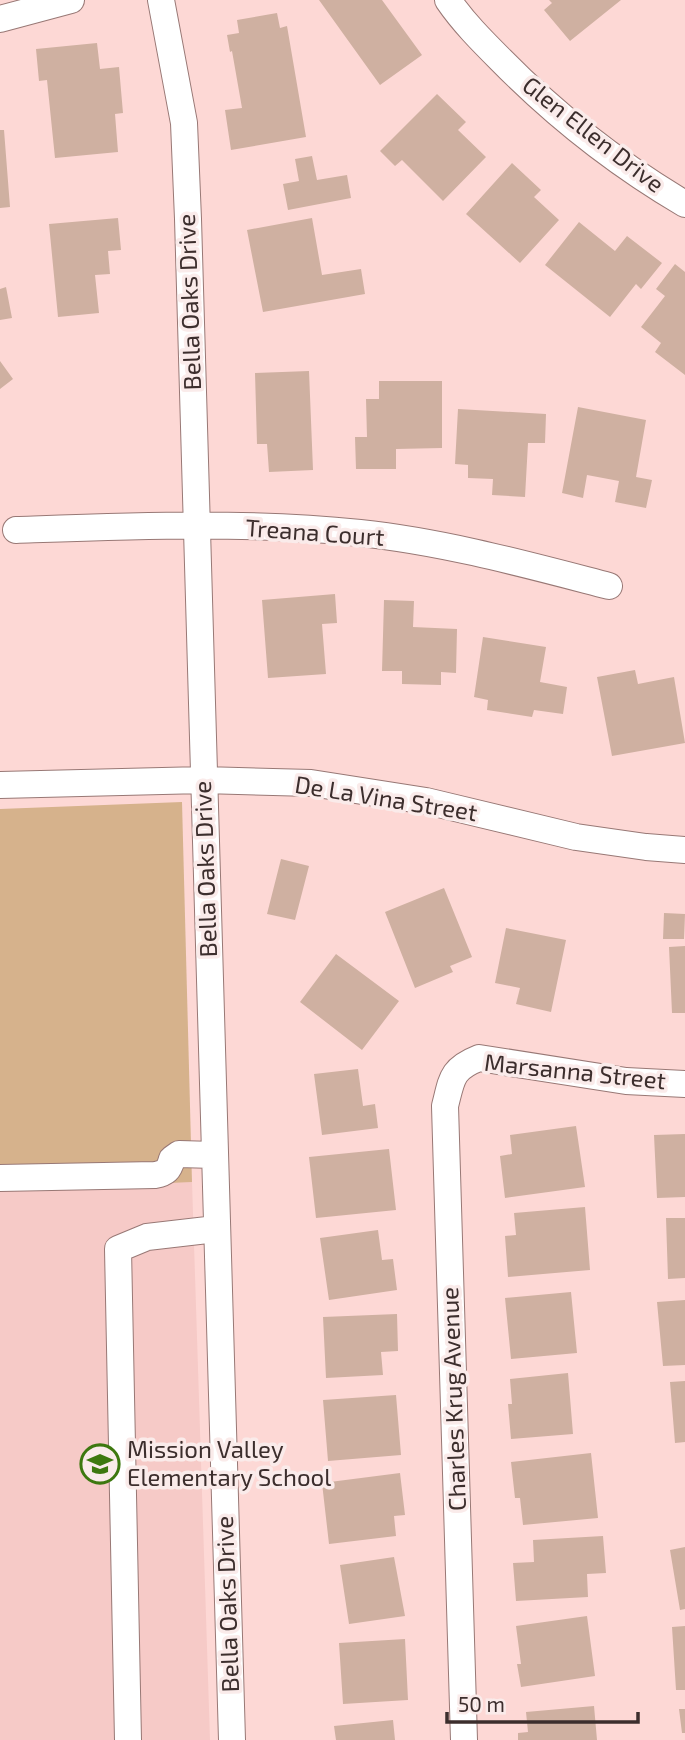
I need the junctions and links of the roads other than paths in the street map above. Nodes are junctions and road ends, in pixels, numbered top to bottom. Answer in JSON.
{"nodes":[{"id":1,"x":71,"y":0,"type":"edge"},
{"id":2,"x":162,"y":0,"type":"edge"},
{"id":3,"x":448,"y":0,"type":"edge"},
{"id":4,"x":0,"y":19,"type":"edge"},
{"id":5,"x":685,"y":204,"type":"edge"},
{"id":6,"x":198,"y":525,"type":"junction"},
{"id":7,"x":16,"y":530,"type":"dead end"},
{"id":8,"x":610,"y":586,"type":"dead end"},
{"id":9,"x":204,"y":780,"type":"junction"},
{"id":10,"x":0,"y":785,"type":"edge"},
{"id":11,"x":685,"y":850,"type":"edge"},
{"id":12,"x":465,"y":1064,"type":"joint"},
{"id":13,"x":685,"y":1084,"type":"edge"},
{"id":14,"x":214,"y":1155,"type":"junction"},
{"id":15,"x":0,"y":1178,"type":"edge"},
{"id":16,"x":216,"y":1229,"type":"junction"},
{"id":17,"x":128,"y":1740,"type":"edge"},
{"id":18,"x":232,"y":1740,"type":"edge"},
{"id":19,"x":464,"y":1740,"type":"edge"}],
"edges":[{"from":1,"to":4,"type":"street"},
{"from":2,"to":6,"type":"street","name":"Bella Oaks Drive"},
{"from":3,"to":5,"type":"street","name":"Glen Ellen Drive"},
{"from":6,"to":7,"type":"street","name":"Treana Court"},
{"from":6,"to":8,"type":"street","name":"Treana Court"},
{"from":6,"to":9,"type":"street","name":"Bella Oaks Drive"},
{"from":9,"to":10,"type":"street","name":"De La Vina Street"},
{"from":9,"to":11,"type":"street","name":"De La Vina Street"},
{"from":9,"to":14,"type":"street","name":"Bella Oaks Drive"},
{"from":12,"to":13,"type":"street","name":"Marsanna Street"},
{"from":12,"to":19,"type":"street","name":"Charles Krug Avenue"},
{"from":14,"to":15,"type":"street"},
{"from":14,"to":16,"type":"street","name":"Bella Oaks Drive"},
{"from":16,"to":17,"type":"street"},
{"from":16,"to":18,"type":"street","name":"Bella Oaks Drive"}]}
